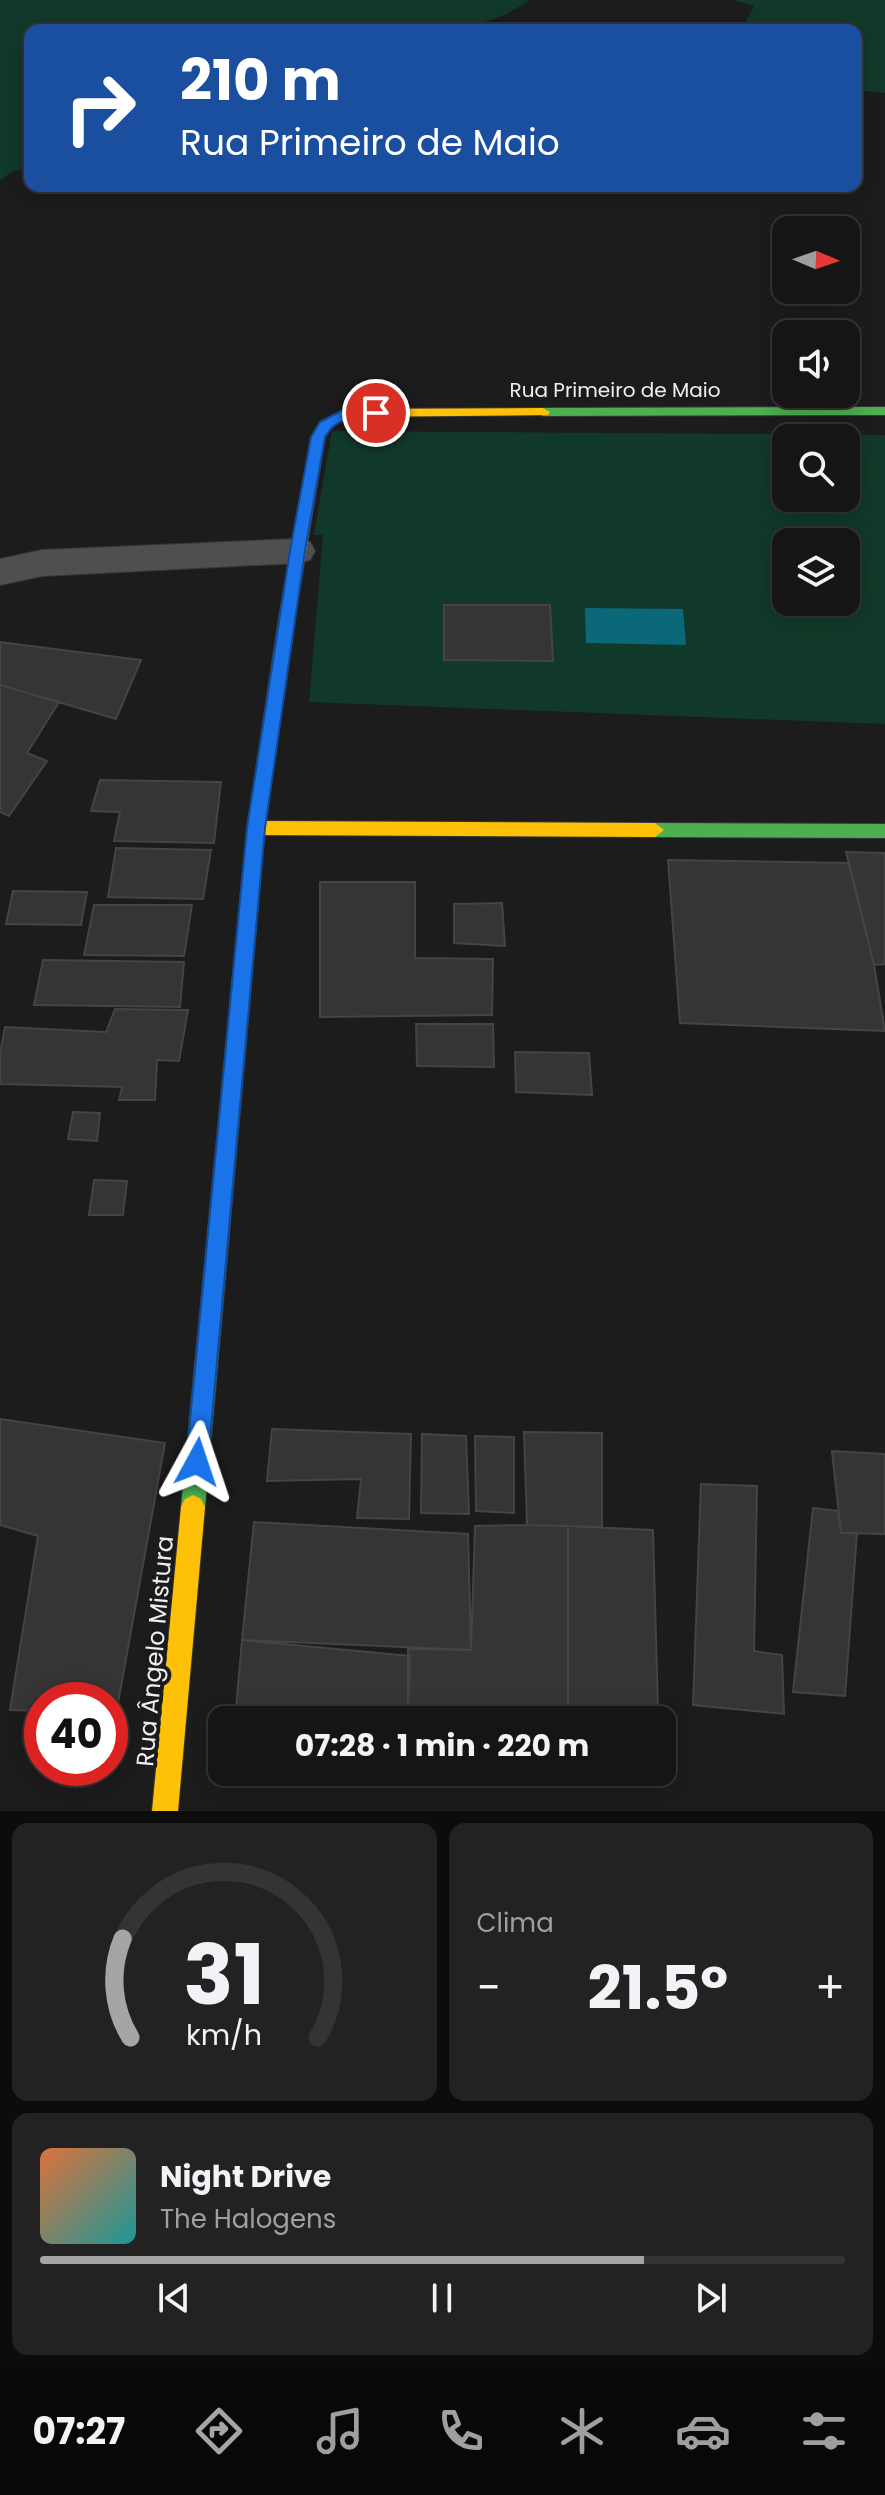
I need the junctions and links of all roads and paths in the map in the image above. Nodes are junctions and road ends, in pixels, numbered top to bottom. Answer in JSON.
{"nodes":[{"id":1,"x":885,"y":411,"type":"edge"},
{"id":2,"x":345,"y":413,"type":"joint"},
{"id":3,"x":297,"y":551,"type":"junction"},
{"id":4,"x":0,"y":572,"type":"edge"},
{"id":5,"x":256,"y":828,"type":"junction"},
{"id":6,"x":885,"y":831,"type":"edge"},
{"id":7,"x":165,"y":1811,"type":"edge"}],
"edges":[{"from":1,"to":2,"type":"street","name":"Rua Primeiro de Maio"},
{"from":2,"to":3,"type":"street","name":"Rua Ângelo Mistura"},
{"from":3,"to":4,"type":"street"},
{"from":3,"to":5,"type":"street","name":"Rua Ângelo Mistura"},
{"from":5,"to":6,"type":"street"},
{"from":5,"to":7,"type":"street","name":"Rua Ângelo Mistura"}]}
